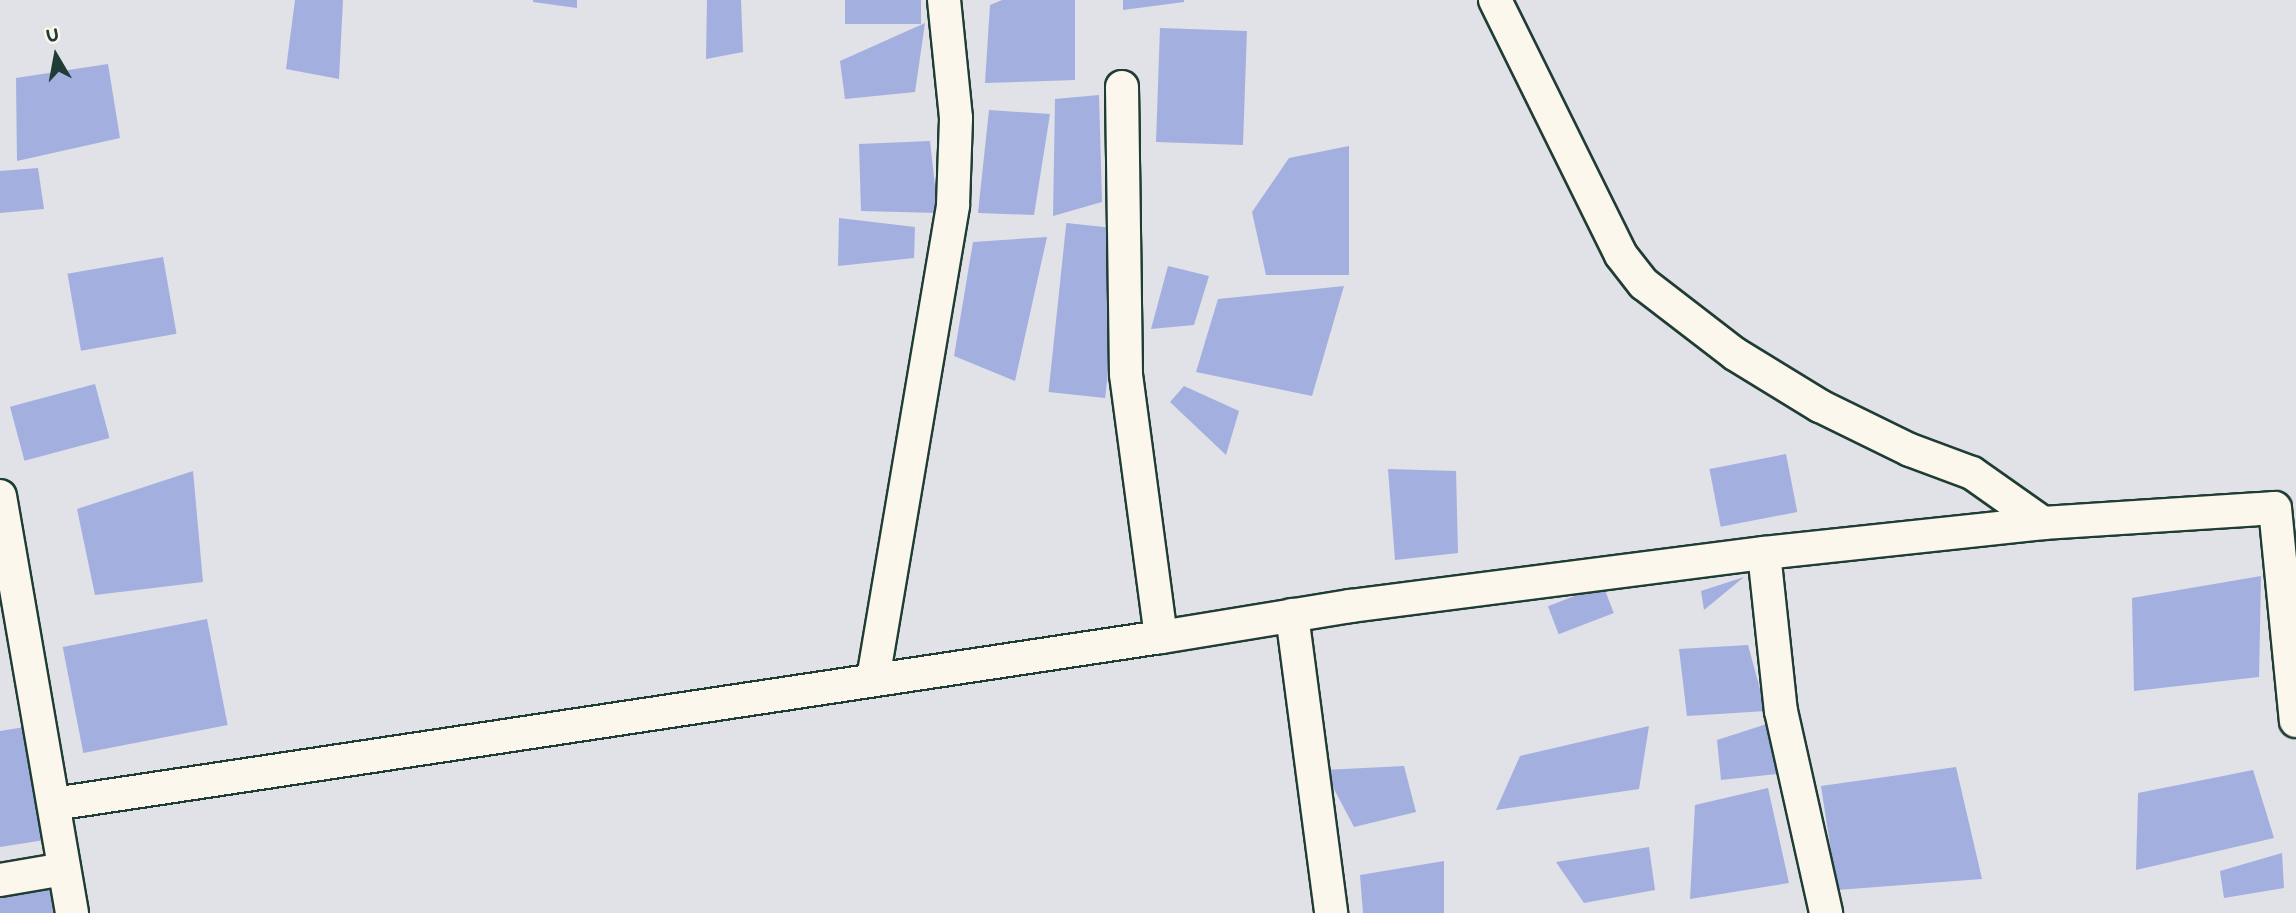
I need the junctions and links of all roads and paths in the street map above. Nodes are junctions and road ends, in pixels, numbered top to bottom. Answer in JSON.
{"nodes":[{"id":1,"x":944,"y":0,"type":"edge"},
{"id":2,"x":1495,"y":0,"type":"edge"},
{"id":3,"x":1122,"y":87,"type":"dead end"},
{"id":4,"x":0,"y":496,"type":"edge"},
{"id":5,"x":2285,"y":506,"type":"edge"},
{"id":6,"x":2043,"y":523,"type":"junction"},
{"id":7,"x":1764,"y":553,"type":"junction"},
{"id":8,"x":1292,"y":615,"type":"junction"},
{"id":9,"x":1161,"y":637,"type":"junction"},
{"id":10,"x":873,"y":679,"type":"junction"},
{"id":11,"x":2296,"y":721,"type":"edge"},
{"id":12,"x":54,"y":804,"type":"junction"},
{"id":13,"x":64,"y":869,"type":"junction"},
{"id":14,"x":0,"y":880,"type":"edge"},
{"id":15,"x":72,"y":913,"type":"edge"},
{"id":16,"x":1331,"y":913,"type":"edge"},
{"id":17,"x":1826,"y":913,"type":"edge"}],
"edges":[{"from":1,"to":10,"type":"street"},
{"from":2,"to":6,"type":"street"},
{"from":3,"to":9,"type":"street"},
{"from":4,"to":12,"type":"street"},
{"from":5,"to":6,"type":"street"},
{"from":5,"to":11,"type":"street"},
{"from":6,"to":7,"type":"street"},
{"from":7,"to":8,"type":"street"},
{"from":7,"to":17,"type":"street"},
{"from":8,"to":9,"type":"street"},
{"from":8,"to":16,"type":"street"},
{"from":9,"to":10,"type":"street"},
{"from":10,"to":12,"type":"street"},
{"from":12,"to":13,"type":"street"},
{"from":13,"to":14,"type":"street"},
{"from":13,"to":15,"type":"street"}]}
